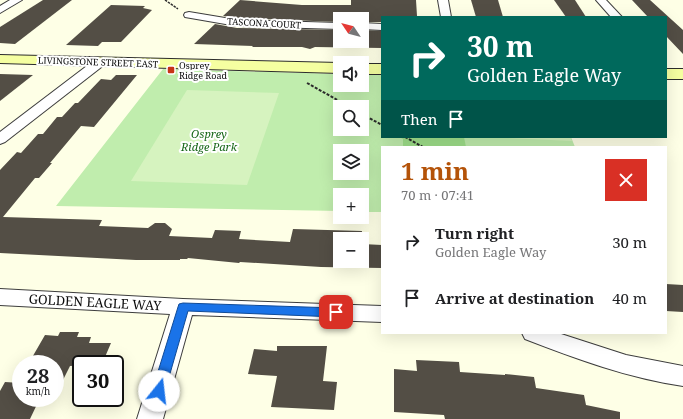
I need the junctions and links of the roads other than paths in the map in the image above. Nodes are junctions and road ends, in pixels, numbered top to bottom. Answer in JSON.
{"nodes":[{"id":1,"x":17,"y":0,"type":"edge"},
{"id":2,"x":443,"y":0,"type":"edge"},
{"id":3,"x":601,"y":0,"type":"edge"},
{"id":4,"x":0,"y":10,"type":"edge"},
{"id":5,"x":189,"y":15,"type":"dead end"},
{"id":6,"x":446,"y":16,"type":"edge"},
{"id":7,"x":616,"y":16,"type":"edge"},
{"id":8,"x":333,"y":26,"type":"edge"},
{"id":9,"x":369,"y":26,"type":"edge"},
{"id":10,"x":381,"y":27,"type":"edge"},
{"id":11,"x":0,"y":59,"type":"edge"},
{"id":12,"x":100,"y":62,"type":"junction"},
{"id":13,"x":333,"y":68,"type":"edge"},
{"id":14,"x":369,"y":69,"type":"edge"},
{"id":15,"x":381,"y":69,"type":"edge"},
{"id":16,"x":0,"y":139,"type":"edge"},
{"id":17,"x":0,"y":297,"type":"edge"},
{"id":18,"x":183,"y":307,"type":"junction"},
{"id":19,"x":381,"y":314,"type":"edge"},
{"id":20,"x":537,"y":334,"type":"edge"},
{"id":21,"x":683,"y":376,"type":"edge"},
{"id":22,"x":150,"y":419,"type":"edge"}],
"edges":[{"from":1,"to":4,"type":"street"},
{"from":2,"to":6,"type":"street"},
{"from":3,"to":7,"type":"street"},
{"from":5,"to":8,"type":"street","name":"TASCONA COURT"},
{"from":9,"to":10,"type":"street"},
{"from":11,"to":12,"type":"street","name":"LIVINGSTONE STREET EAST"},
{"from":12,"to":13,"type":"street","name":"LIVINGSTONE STREET EAST"},
{"from":12,"to":16,"type":"street"},
{"from":14,"to":15,"type":"street"},
{"from":17,"to":18,"type":"street","name":"GOLDEN EAGLE WAY"},
{"from":18,"to":19,"type":"street","name":"GOLDEN EAGLE WAY"},
{"from":18,"to":22,"type":"street"},
{"from":20,"to":21,"type":"street"}]}
